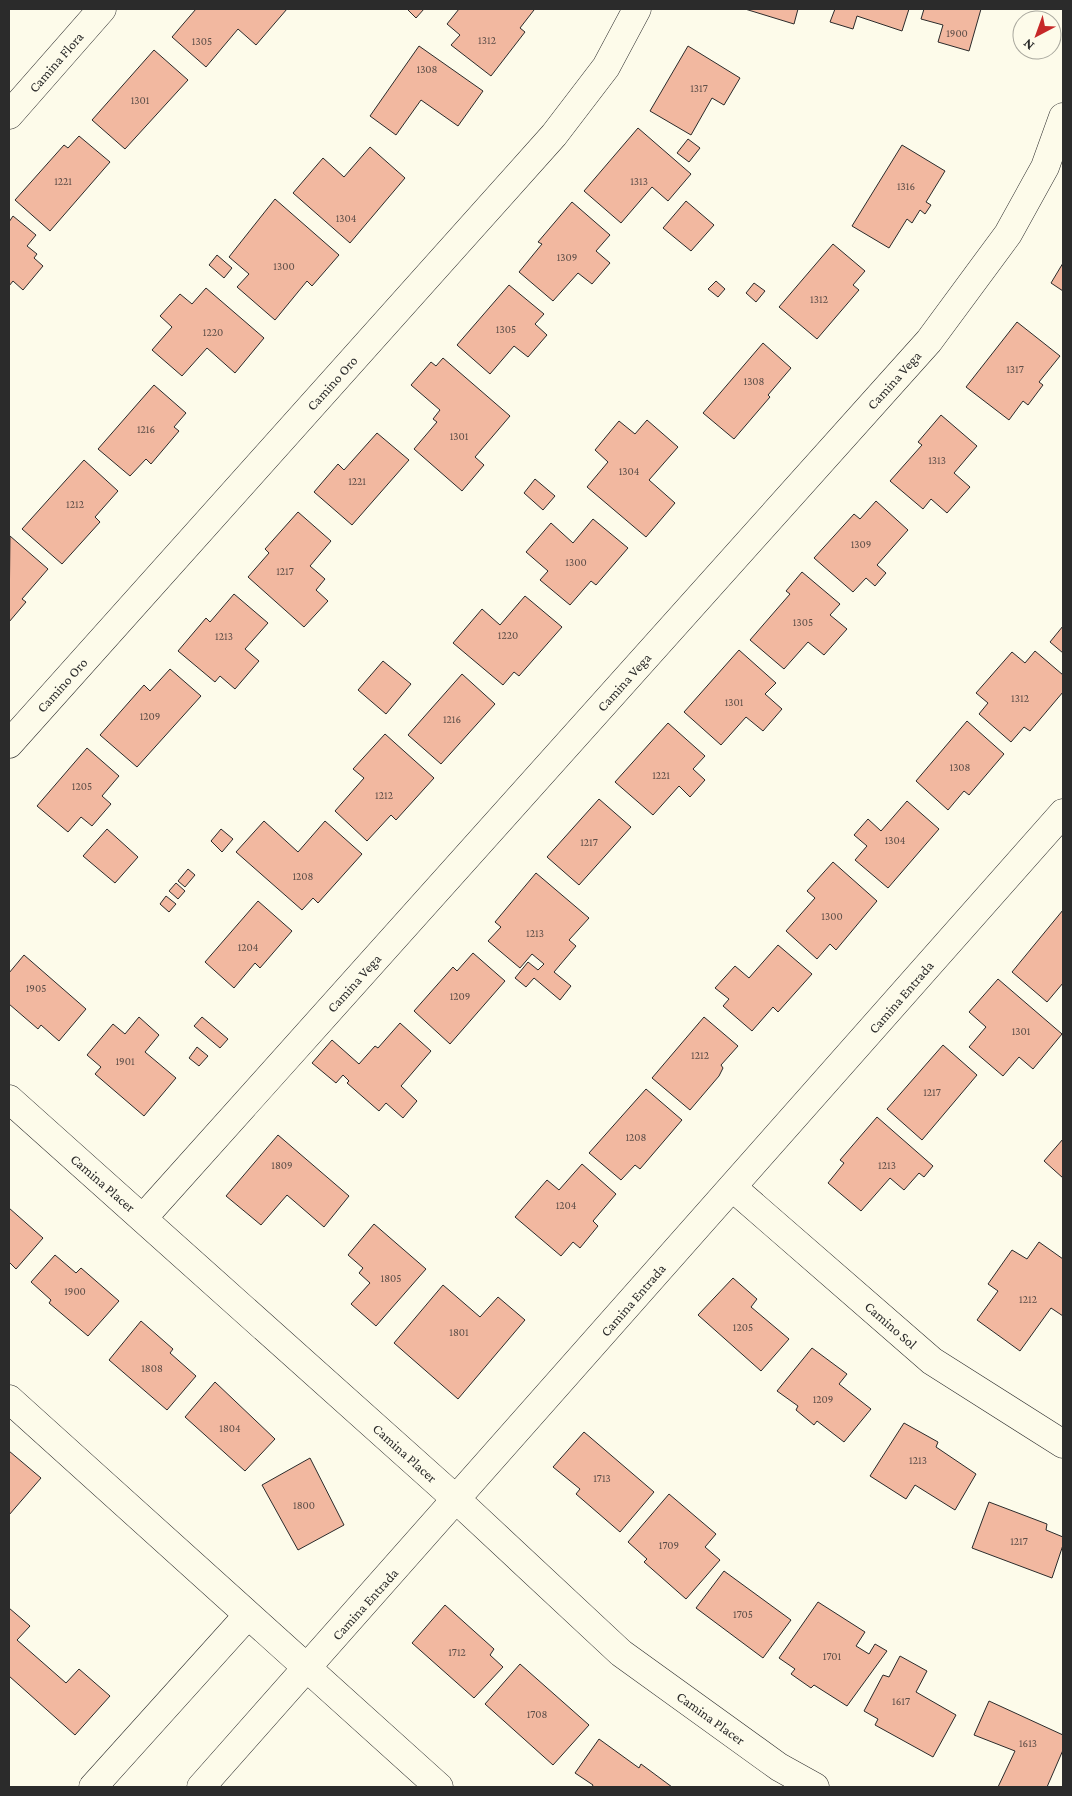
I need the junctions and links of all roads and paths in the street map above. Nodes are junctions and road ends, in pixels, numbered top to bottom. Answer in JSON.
{"nodes":[{"id":1,"x":102,"y":9,"type":"edge"},
{"id":2,"x":637,"y":9,"type":"edge"},
{"id":3,"x":9,"y":115,"type":"edge"},
{"id":4,"x":1063,"y":117,"type":"edge"},
{"id":5,"x":9,"y":744,"type":"edge"},
{"id":6,"x":1063,"y":813,"type":"edge"},
{"id":7,"x":9,"y":1099,"type":"edge"},
{"id":8,"x":732,"y":1187,"type":"junction"},
{"id":9,"x":143,"y":1218,"type":"junction"},
{"id":10,"x":9,"y":1399,"type":"edge"},
{"id":11,"x":1063,"y":1444,"type":"edge"},
{"id":12,"x":457,"y":1500,"type":"junction"},
{"id":13,"x":247,"y":1616,"type":"junction"},
{"id":14,"x":307,"y":1669,"type":"junction"},
{"id":15,"x":93,"y":1787,"type":"edge"},
{"id":16,"x":202,"y":1787,"type":"edge"},
{"id":17,"x":439,"y":1787,"type":"edge"},
{"id":18,"x":815,"y":1787,"type":"edge"}],
"edges":[{"from":1,"to":3,"type":"street","name":"Camina Flora"},
{"from":2,"to":5,"type":"street","name":"Camino Oro"},
{"from":4,"to":9,"type":"street","name":"Camina Vega"},
{"from":6,"to":8,"type":"street","name":"Camina Entrada"},
{"from":7,"to":9,"type":"street","name":"Camina Placer"},
{"from":8,"to":11,"type":"street","name":"Camino Sol"},
{"from":8,"to":12,"type":"street","name":"Camina Entrada"},
{"from":9,"to":12,"type":"street","name":"Camina Placer"},
{"from":10,"to":13,"type":"street"},
{"from":12,"to":14,"type":"street","name":"Camina Entrada"},
{"from":12,"to":18,"type":"street","name":"Camina Placer"},
{"from":13,"to":14,"type":"street"},
{"from":13,"to":15,"type":"street"},
{"from":14,"to":16,"type":"street","name":"Camina Entrada"},
{"from":14,"to":17,"type":"street"}]}
